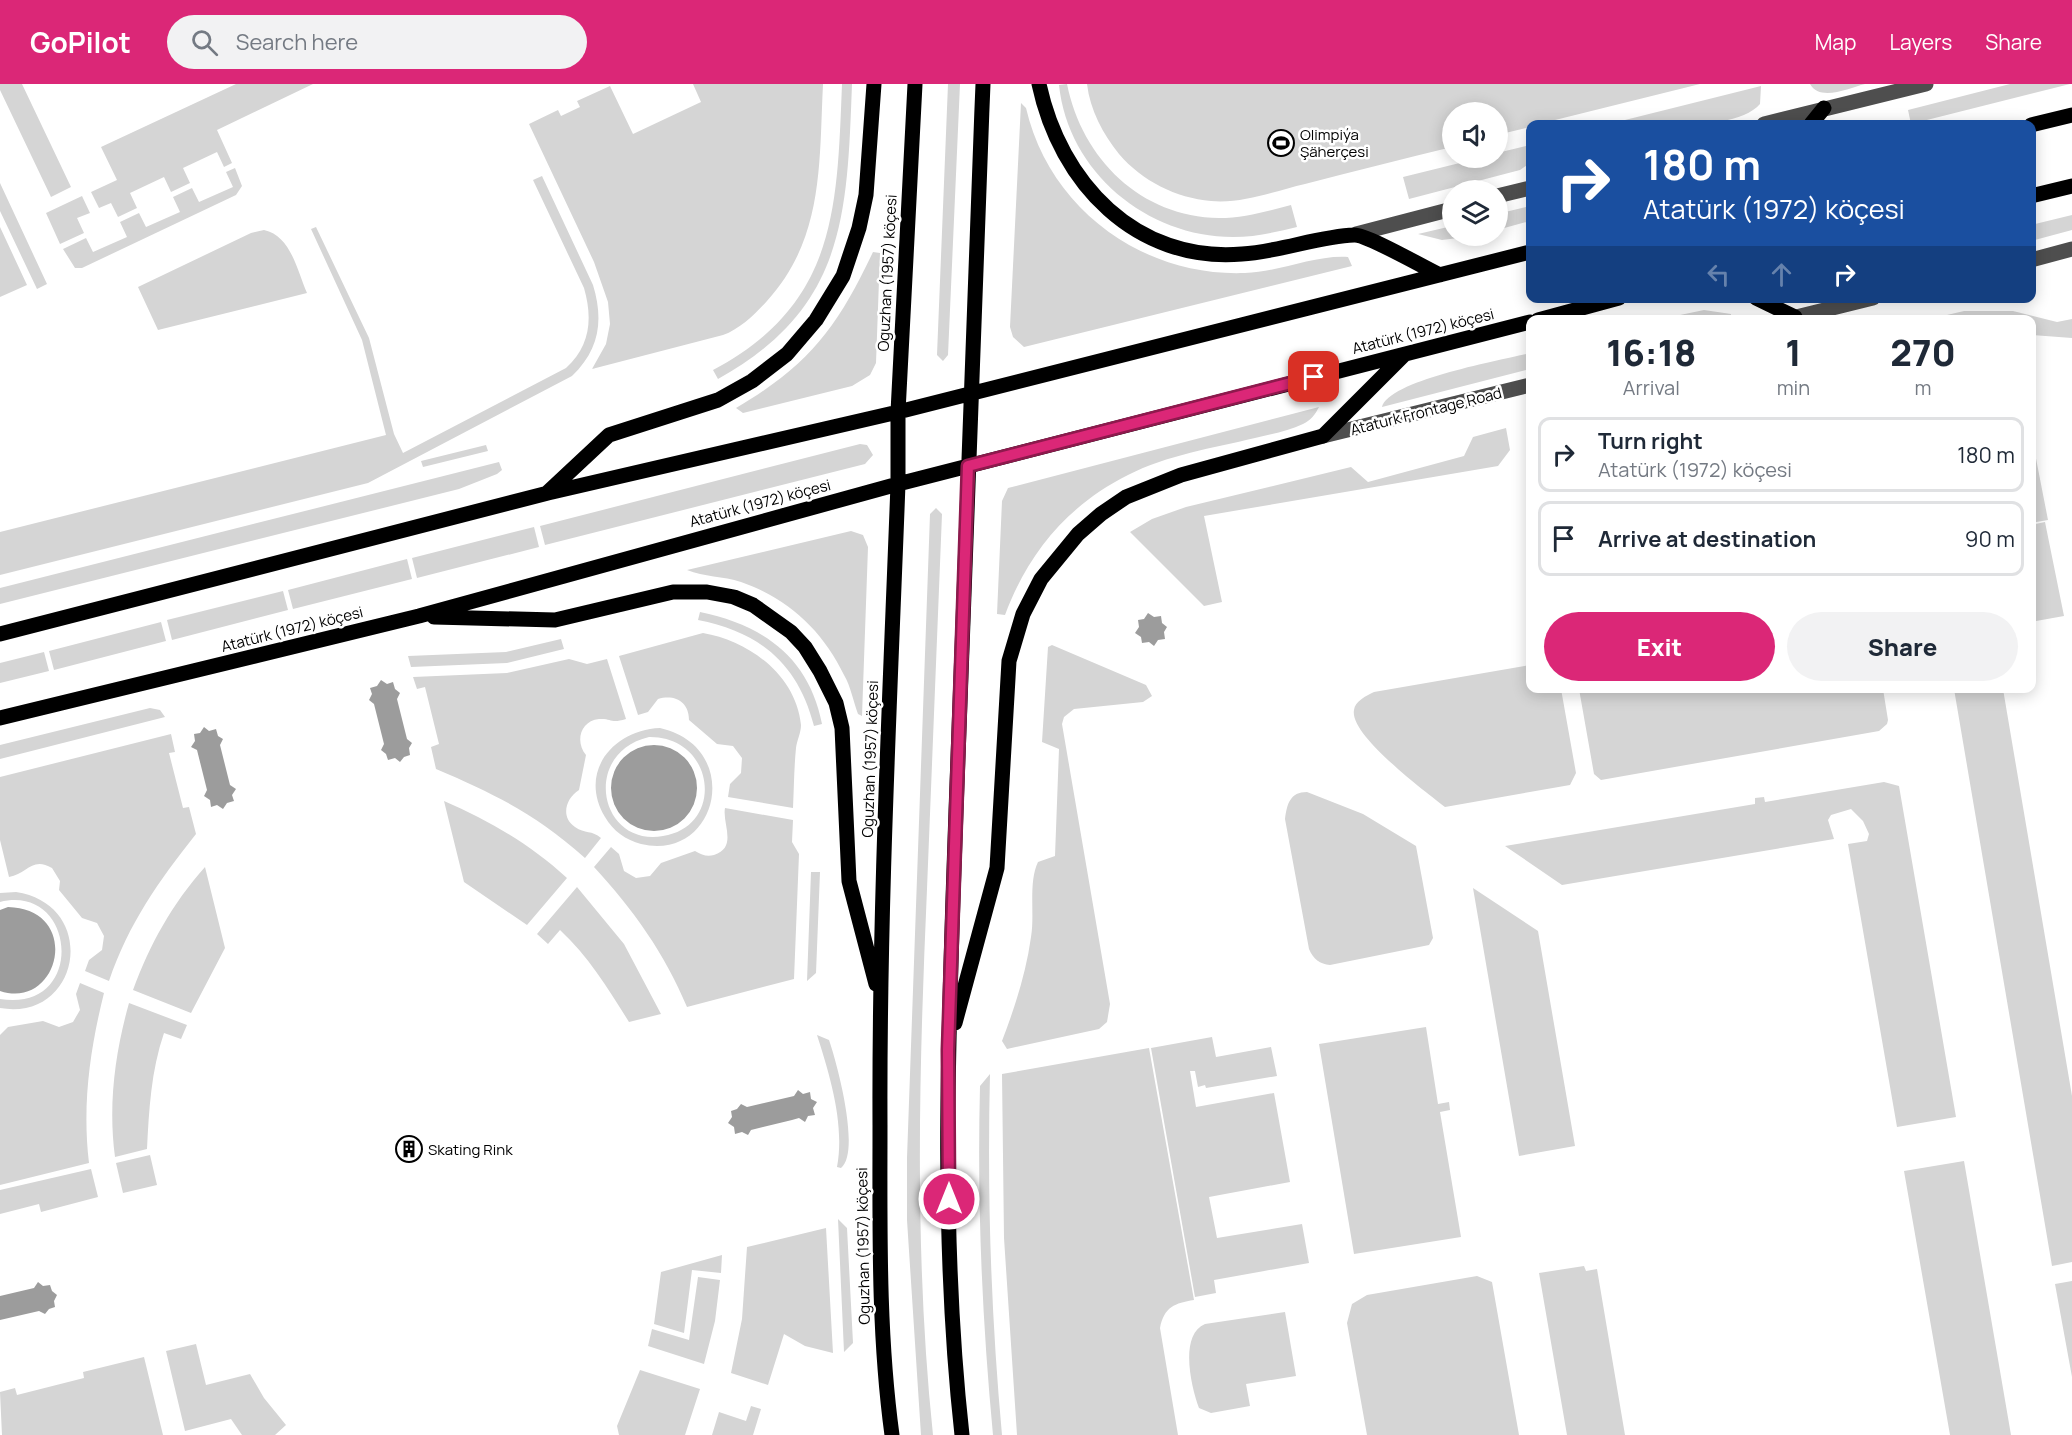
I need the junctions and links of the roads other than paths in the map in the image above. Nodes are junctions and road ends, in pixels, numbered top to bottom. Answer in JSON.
{"nodes":[{"id":1,"x":874,"y":84,"type":"edge"},
{"id":2,"x":915,"y":84,"type":"edge"},
{"id":3,"x":983,"y":84,"type":"edge"},
{"id":4,"x":1040,"y":84,"type":"edge"},
{"id":5,"x":1926,"y":84,"type":"edge"},
{"id":6,"x":1824,"y":108,"type":"junction"},
{"id":7,"x":2072,"y":115,"type":"edge"},
{"id":8,"x":1779,"y":120,"type":"edge"},
{"id":9,"x":1814,"y":120,"type":"edge"},
{"id":10,"x":2036,"y":124,"type":"edge"},
{"id":11,"x":2072,"y":186,"type":"edge"},
{"id":12,"x":1526,"y":189,"type":"edge"},
{"id":13,"x":1508,"y":193,"type":"edge"},
{"id":14,"x":2036,"y":195,"type":"edge"},
{"id":15,"x":1442,"y":211,"type":"edge"},
{"id":16,"x":1356,"y":234,"type":"junction"},
{"id":17,"x":2072,"y":249,"type":"edge"},
{"id":18,"x":1526,"y":253,"type":"edge"},
{"id":19,"x":2036,"y":259,"type":"edge"},
{"id":20,"x":1440,"y":275,"type":"junction"},
{"id":21,"x":1601,"y":303,"type":"edge"},
{"id":22,"x":1764,"y":303,"type":"edge"},
{"id":23,"x":1852,"y":303,"type":"edge"},
{"id":24,"x":1556,"y":315,"type":"edge"},
{"id":25,"x":1785,"y":315,"type":"edge"},
{"id":26,"x":1802,"y":315,"type":"edge"},
{"id":27,"x":1526,"y":323,"type":"edge"},
{"id":28,"x":1406,"y":354,"type":"junction"},
{"id":29,"x":1526,"y":386,"type":"edge"},
{"id":30,"x":971,"y":392,"type":"junction"},
{"id":31,"x":898,"y":412,"type":"junction"},
{"id":32,"x":1323,"y":436,"type":"junction"},
{"id":33,"x":968,"y":466,"type":"junction"},
{"id":34,"x":898,"y":484,"type":"junction"},
{"id":35,"x":548,"y":493,"type":"junction"},
{"id":36,"x":419,"y":616,"type":"junction"},
{"id":37,"x":0,"y":634,"type":"edge"},
{"id":38,"x":0,"y":718,"type":"edge"},
{"id":39,"x":879,"y":999,"type":"junction"},
{"id":40,"x":948,"y":1050,"type":"junction"},
{"id":41,"x":892,"y":1435,"type":"edge"},
{"id":42,"x":962,"y":1435,"type":"edge"}],
"edges":[{"from":1,"to":35,"type":"main road"},
{"from":2,"to":31,"type":"main road","name":"Oguzhan (1957) köçesi"},
{"from":3,"to":30,"type":"main road"},
{"from":4,"to":16,"type":"main road"},
{"from":5,"to":6,"type":"street"},
{"from":6,"to":8,"type":"street"},
{"from":6,"to":9,"type":"main road"},
{"from":7,"to":10,"type":"main road"},
{"from":11,"to":14,"type":"main road"},
{"from":12,"to":13,"type":"street"},
{"from":15,"to":16,"type":"street"},
{"from":16,"to":20,"type":"main road"},
{"from":17,"to":19,"type":"street"},
{"from":18,"to":20,"type":"main road"},
{"from":20,"to":30,"type":"main road"},
{"from":21,"to":24,"type":"main road"},
{"from":22,"to":25,"type":"main road"},
{"from":23,"to":26,"type":"street"},
{"from":27,"to":28,"type":"main road","name":"Atatürk (1972) köçesi"},
{"from":28,"to":32,"type":"main road"},
{"from":28,"to":33,"type":"main road","name":"Atatürk (1972) köçesi"},
{"from":29,"to":32,"type":"street","name":"Ataturk Frontage Road"},
{"from":30,"to":31,"type":"main road"},
{"from":30,"to":33,"type":"main road"},
{"from":31,"to":34,"type":"main road","name":"Oguzhan (1957) köçesi"},
{"from":31,"to":35,"type":"main road"},
{"from":32,"to":40,"type":"main road"},
{"from":33,"to":34,"type":"main road","name":"Atatürk (1972) köçesi"},
{"from":33,"to":40,"type":"main road"},
{"from":34,"to":36,"type":"main road","name":"Atatürk (1972) köçesi"},
{"from":34,"to":39,"type":"main road","name":"Oguzhan (1957) köçesi"},
{"from":35,"to":37,"type":"main road"},
{"from":36,"to":38,"type":"main road","name":"Atatürk (1972) köçesi"},
{"from":36,"to":39,"type":"main road"},
{"from":39,"to":41,"type":"main road","name":"Oguzhan (1957) köçesi"},
{"from":40,"to":42,"type":"main road"}]}
